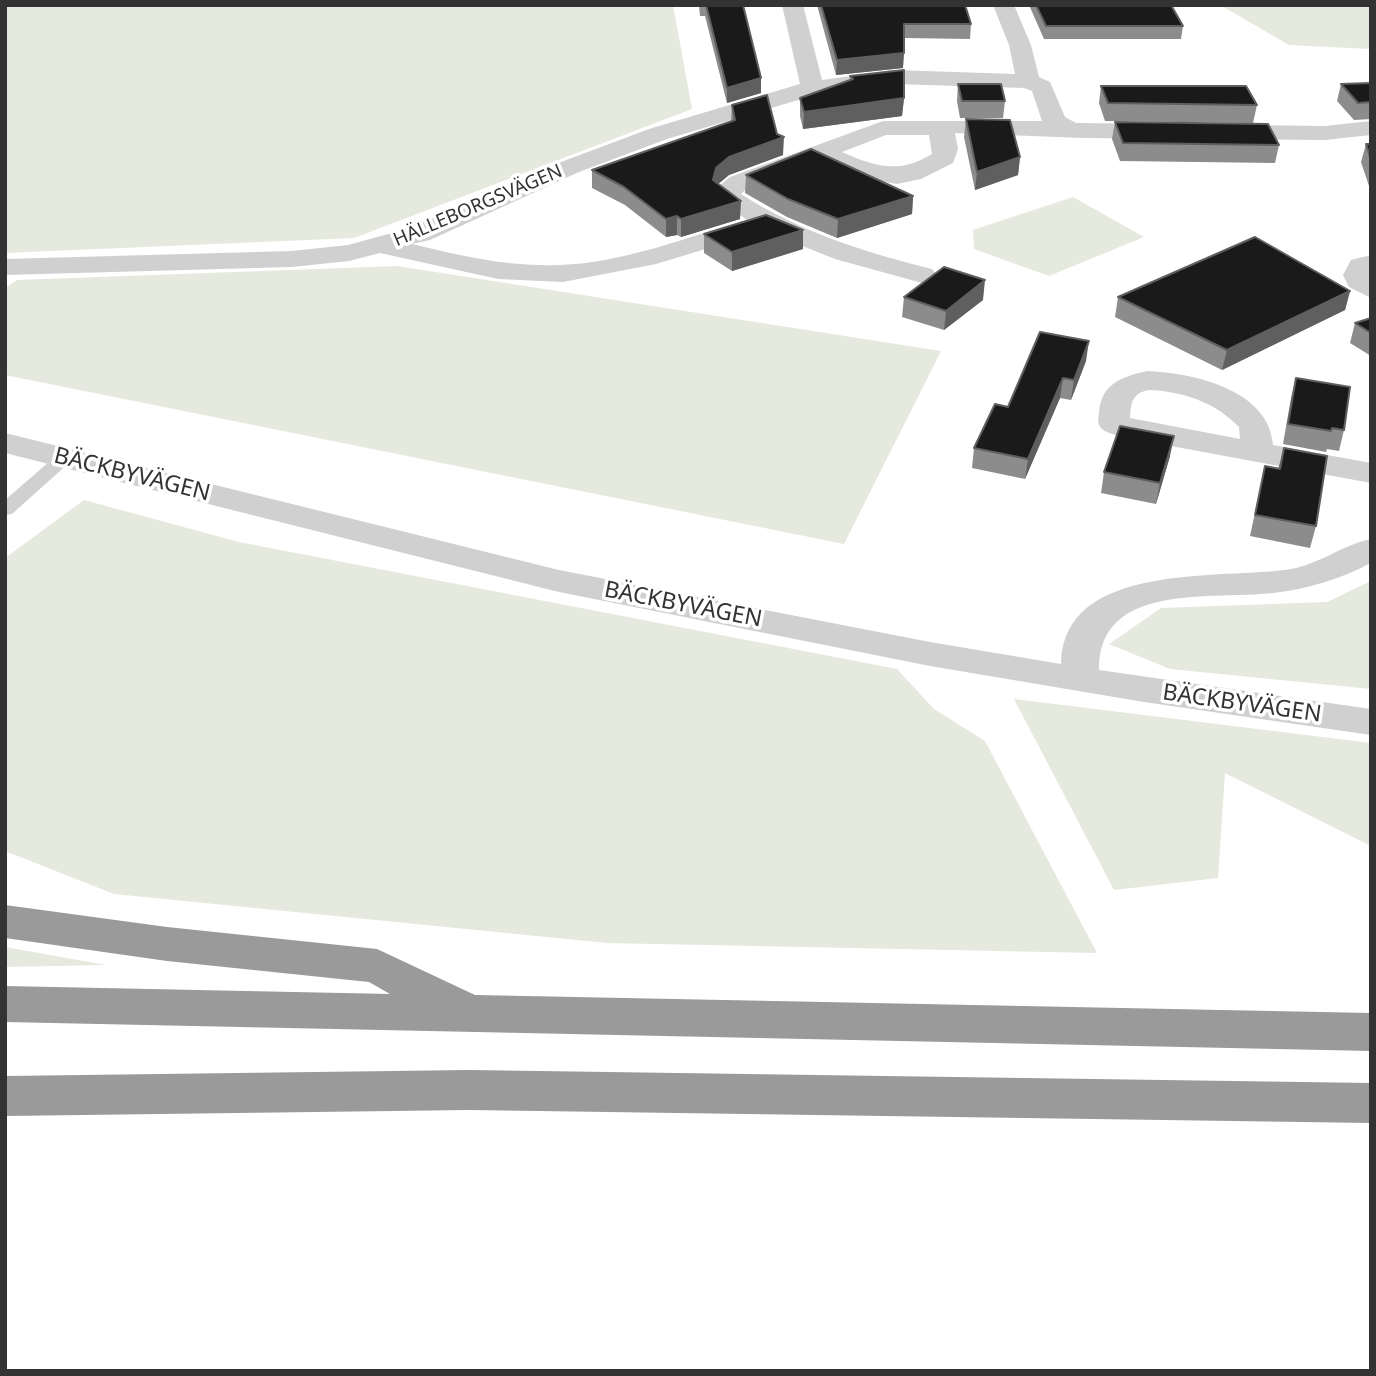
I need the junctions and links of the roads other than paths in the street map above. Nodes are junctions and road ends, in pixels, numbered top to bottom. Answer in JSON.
{"nodes":[{"id":1,"x":792,"y":5,"type":"edge"},
{"id":2,"x":1003,"y":5,"type":"edge"},
{"id":3,"x":1028,"y":81,"type":"junction"},
{"id":4,"x":812,"y":88,"type":"junction"},
{"id":5,"x":947,"y":127,"type":"junction"},
{"id":6,"x":1371,"y":128,"type":"edge"},
{"id":7,"x":1070,"y":129,"type":"junction"},
{"id":8,"x":1325,"y":133,"type":"junction"},
{"id":9,"x":821,"y":152,"type":"junction"},
{"id":10,"x":1371,"y":152,"type":"edge"},
{"id":11,"x":765,"y":223,"type":"junction"},
{"id":12,"x":384,"y":246,"type":"junction"},
{"id":13,"x":1371,"y":263,"type":"edge"},
{"id":14,"x":5,"y":267,"type":"edge"},
{"id":15,"x":922,"y":275,"type":"dead end"},
{"id":16,"x":1371,"y":290,"type":"edge"},
{"id":17,"x":5,"y":443,"type":"edge"},
{"id":18,"x":1257,"y":450,"type":"dead end"},
{"id":19,"x":64,"y":458,"type":"junction"},
{"id":20,"x":1371,"y":472,"type":"edge"},
{"id":21,"x":5,"y":510,"type":"edge"},
{"id":22,"x":1371,"y":549,"type":"edge"},
{"id":23,"x":1080,"y":678,"type":"junction"},
{"id":24,"x":1371,"y":722,"type":"edge"},
{"id":25,"x":5,"y":921,"type":"edge"},
{"id":26,"x":5,"y":1004,"type":"edge"},
{"id":27,"x":468,"y":1013,"type":"junction"},
{"id":28,"x":1371,"y":1032,"type":"edge"},
{"id":29,"x":62,"y":1095,"type":"junction"},
{"id":30,"x":5,"y":1096,"type":"edge"},
{"id":31,"x":1371,"y":1103,"type":"edge"},
{"id":32,"x":5,"y":1107,"type":"edge"}],
"edges":[{"from":1,"to":4,"type":"street"},
{"from":2,"to":3,"type":"street"},
{"from":3,"to":4,"type":"street","name":"HÄLLEBORGSVÄGEN"},
{"from":3,"to":7,"type":"street"},
{"from":4,"to":12,"type":"street","name":"HÄLLEBORGSVÄGEN"},
{"from":5,"to":7,"type":"street"},
{"from":5,"to":9,"type":"street"},
{"from":5,"to":9,"type":"street"},
{"from":6,"to":8,"type":"street"},
{"from":7,"to":8,"type":"street"},
{"from":8,"to":10,"type":"street"},
{"from":9,"to":11,"type":"street"},
{"from":11,"to":12,"type":"street"},
{"from":11,"to":15,"type":"street"},
{"from":12,"to":14,"type":"street","name":"HÄLLEBORGSVÄGEN"},
{"from":13,"to":16,"type":"street"},
{"from":17,"to":19,"type":"street","name":"BÄCKBYVÄGEN"},
{"from":18,"to":20,"type":"street"},
{"from":19,"to":21,"type":"lane"},
{"from":19,"to":23,"type":"street","name":"BÄCKBYVÄGEN"},
{"from":22,"to":23,"type":"street"},
{"from":23,"to":24,"type":"street","name":"BÄCKBYVÄGEN"},
{"from":25,"to":27,"type":"highway"},
{"from":26,"to":27,"type":"highway"},
{"from":27,"to":28,"type":"highway"},
{"from":29,"to":30,"type":"highway"},
{"from":29,"to":31,"type":"highway"},
{"from":29,"to":32,"type":"highway"}]}
